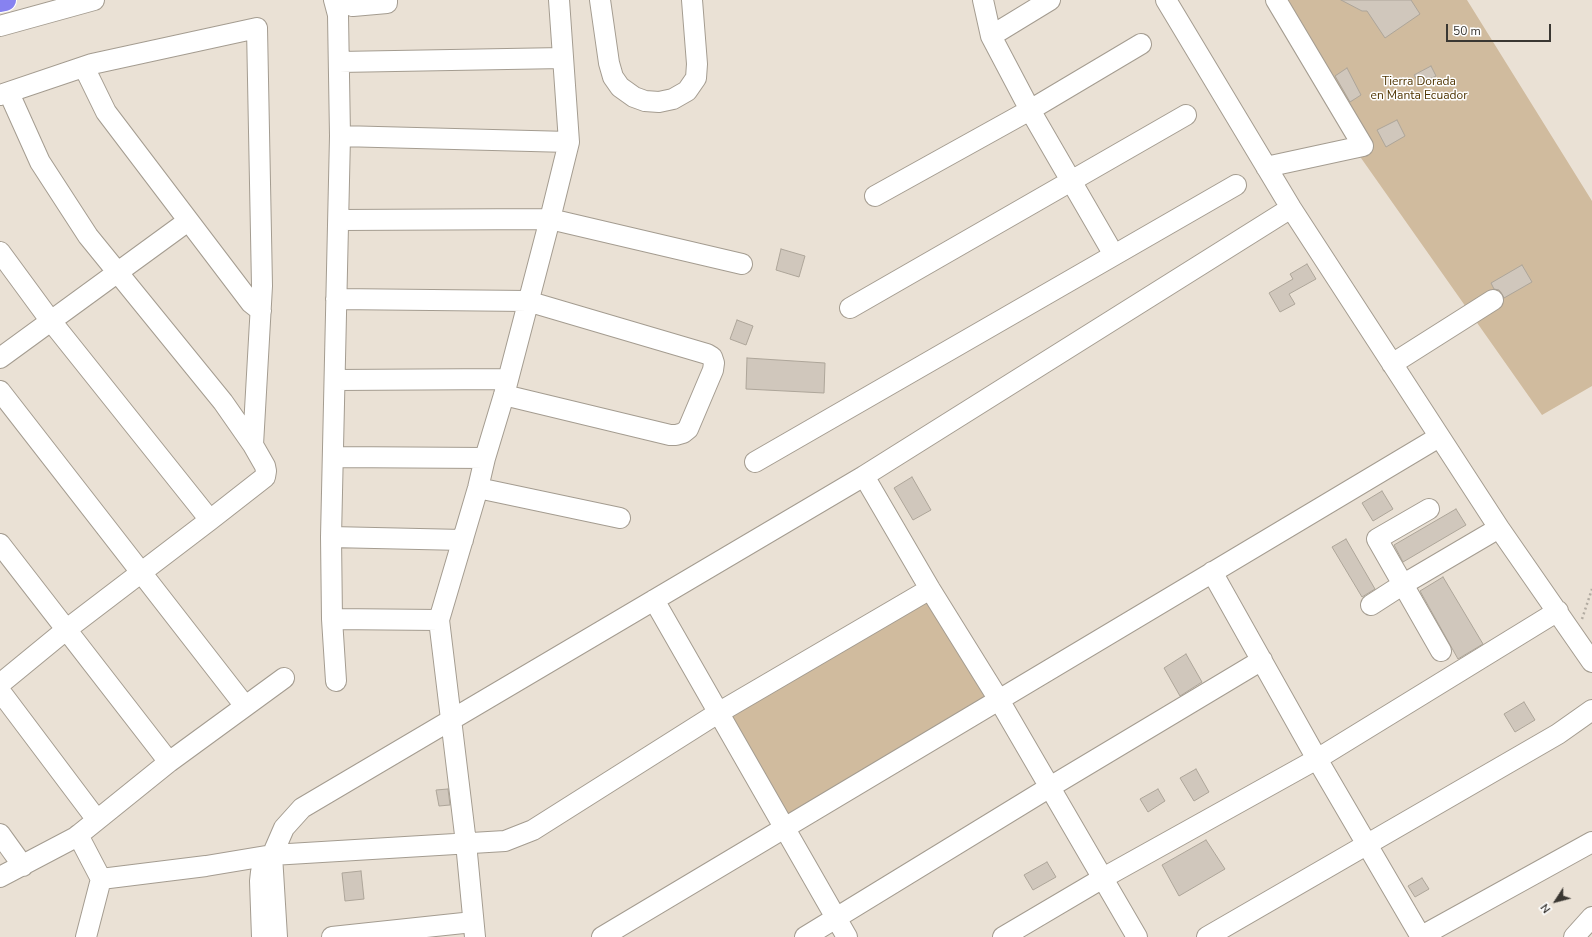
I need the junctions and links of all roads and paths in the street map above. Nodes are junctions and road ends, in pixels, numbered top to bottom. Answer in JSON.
{"nodes":[{"id":1,"x":5,"y":0,"type":"edge"},
{"id":2,"x":94,"y":0,"type":"edge"},
{"id":3,"x":334,"y":0,"type":"edge"},
{"id":4,"x":348,"y":0,"type":"edge"},
{"id":5,"x":387,"y":0,"type":"edge"},
{"id":6,"x":559,"y":0,"type":"edge"},
{"id":7,"x":600,"y":0,"type":"edge"},
{"id":8,"x":692,"y":0,"type":"edge"},
{"id":9,"x":983,"y":0,"type":"edge"},
{"id":10,"x":1050,"y":0,"type":"edge"},
{"id":11,"x":1166,"y":0,"type":"edge"},
{"id":12,"x":1276,"y":0,"type":"edge"},
{"id":13,"x":0,"y":1,"type":"edge"},
{"id":14,"x":0,"y":26,"type":"edge"},
{"id":15,"x":991,"y":36,"type":"junction"},
{"id":16,"x":1141,"y":44,"type":"dead end"},
{"id":17,"x":563,"y":58,"type":"junction"},
{"id":18,"x":339,"y":62,"type":"junction"},
{"id":19,"x":84,"y":67,"type":"junction"},
{"id":20,"x":4,"y":94,"type":"edge"},
{"id":21,"x":1030,"y":110,"type":"junction"},
{"id":22,"x":1186,"y":115,"type":"dead end"},
{"id":23,"x":340,"y":136,"type":"junction"},
{"id":24,"x":569,"y":142,"type":"junction"},
{"id":25,"x":1266,"y":167,"type":"junction"},
{"id":26,"x":1072,"y":180,"type":"junction"},
{"id":27,"x":1236,"y":185,"type":"dead end"},
{"id":28,"x":875,"y":196,"type":"dead end"},
{"id":29,"x":1291,"y":208,"type":"junction"},
{"id":30,"x":550,"y":219,"type":"junction"},
{"id":31,"x":339,"y":220,"type":"junction"},
{"id":32,"x":188,"y":221,"type":"junction"},
{"id":33,"x":0,"y":252,"type":"edge"},
{"id":34,"x":1114,"y":255,"type":"junction"},
{"id":35,"x":742,"y":264,"type":"dead end"},
{"id":36,"x":118,"y":272,"type":"junction"},
{"id":37,"x":336,"y":299,"type":"junction"},
{"id":38,"x":1493,"y":300,"type":"dead end"},
{"id":39,"x":527,"y":301,"type":"junction"},
{"id":40,"x":850,"y":308,"type":"dead end"},
{"id":41,"x":261,"y":311,"type":"junction"},
{"id":42,"x":50,"y":320,"type":"junction"},
{"id":43,"x":0,"y":358,"type":"edge"},
{"id":44,"x":1392,"y":364,"type":"junction"},
{"id":45,"x":335,"y":380,"type":"junction"},
{"id":46,"x":505,"y":387,"type":"junction"},
{"id":47,"x":0,"y":391,"type":"edge"},
{"id":48,"x":1439,"y":436,"type":"junction"},
{"id":49,"x":253,"y":445,"type":"junction"},
{"id":50,"x":334,"y":457,"type":"junction"},
{"id":51,"x":485,"y":458,"type":"junction"},
{"id":52,"x":756,"y":462,"type":"dead end"},
{"id":53,"x":864,"y":476,"type":"junction"},
{"id":54,"x":478,"y":488,"type":"junction"},
{"id":55,"x":1429,"y":509,"type":"dead end"},
{"id":56,"x":620,"y":518,"type":"dead end"},
{"id":57,"x":210,"y":520,"type":"junction"},
{"id":58,"x":1499,"y":528,"type":"junction"},
{"id":59,"x":331,"y":537,"type":"junction"},
{"id":60,"x":463,"y":540,"type":"junction"},
{"id":61,"x":0,"y":544,"type":"edge"},
{"id":62,"x":1212,"y":572,"type":"junction"},
{"id":63,"x":140,"y":574,"type":"junction"},
{"id":64,"x":1402,"y":585,"type":"junction"},
{"id":65,"x":1592,"y":589,"type":"edge"},
{"id":66,"x":930,"y":590,"type":"junction"},
{"id":67,"x":654,"y":600,"type":"junction"},
{"id":68,"x":1371,"y":605,"type":"dead end"},
{"id":69,"x":1558,"y":612,"type":"junction"},
{"id":70,"x":332,"y":619,"type":"junction"},
{"id":71,"x":440,"y":620,"type":"junction"},
{"id":72,"x":67,"y":629,"type":"junction"},
{"id":73,"x":1576,"y":639,"type":"junction"},
{"id":74,"x":1441,"y":651,"type":"dead end"},
{"id":75,"x":1262,"y":660,"type":"junction"},
{"id":76,"x":1592,"y":662,"type":"edge"},
{"id":77,"x":284,"y":678,"type":"dead end"},
{"id":78,"x":336,"y":682,"type":"dead end"},
{"id":79,"x":0,"y":684,"type":"edge"},
{"id":80,"x":0,"y":690,"type":"edge"},
{"id":81,"x":999,"y":700,"type":"junction"},
{"id":82,"x":245,"y":706,"type":"junction"},
{"id":83,"x":1592,"y":710,"type":"edge"},
{"id":84,"x":718,"y":714,"type":"junction"},
{"id":85,"x":451,"y":721,"type":"junction"},
{"id":86,"x":1317,"y":759,"type":"junction"},
{"id":87,"x":169,"y":762,"type":"junction"},
{"id":88,"x":1050,"y":787,"type":"junction"},
{"id":89,"x":97,"y":820,"type":"junction"},
{"id":90,"x":784,"y":827,"type":"junction"},
{"id":91,"x":0,"y":834,"type":"edge"},
{"id":92,"x":78,"y":835,"type":"junction"},
{"id":93,"x":1592,"y":842,"type":"edge"},
{"id":94,"x":466,"y":843,"type":"junction"},
{"id":95,"x":1368,"y":844,"type":"junction"},
{"id":96,"x":272,"y":855,"type":"junction"},
{"id":97,"x":23,"y":866,"type":"junction"},
{"id":98,"x":0,"y":877,"type":"edge"},
{"id":99,"x":1103,"y":878,"type":"junction"},
{"id":100,"x":101,"y":879,"type":"junction"},
{"id":101,"x":1592,"y":916,"type":"edge"},
{"id":102,"x":836,"y":918,"type":"junction"},
{"id":103,"x":474,"y":930,"type":"edge"},
{"id":104,"x":86,"y":937,"type":"edge"},
{"id":105,"x":262,"y":937,"type":"edge"},
{"id":106,"x":277,"y":937,"type":"edge"},
{"id":107,"x":332,"y":937,"type":"edge"},
{"id":108,"x":602,"y":937,"type":"edge"},
{"id":109,"x":805,"y":937,"type":"edge"},
{"id":110,"x":847,"y":937,"type":"edge"},
{"id":111,"x":1003,"y":937,"type":"edge"},
{"id":112,"x":1137,"y":937,"type":"edge"},
{"id":113,"x":1207,"y":937,"type":"edge"},
{"id":114,"x":1421,"y":937,"type":"edge"},
{"id":115,"x":1574,"y":937,"type":"edge"}],
"edges":[{"from":1,"to":13,"type":"highway"},
{"from":2,"to":14,"type":"street"},
{"from":3,"to":18,"type":"street"},
{"from":4,"to":5,"type":"street"},
{"from":6,"to":17,"type":"street"},
{"from":7,"to":8,"type":"street"},
{"from":9,"to":15,"type":"street"},
{"from":10,"to":15,"type":"street"},
{"from":11,"to":25,"type":"street"},
{"from":12,"to":25,"type":"street"},
{"from":15,"to":21,"type":"street"},
{"from":16,"to":21,"type":"street"},
{"from":17,"to":18,"type":"street"},
{"from":17,"to":24,"type":"street"},
{"from":18,"to":23,"type":"street"},
{"from":19,"to":20,"type":"street"},
{"from":19,"to":32,"type":"street"},
{"from":19,"to":41,"type":"street"},
{"from":20,"to":36,"type":"street"},
{"from":21,"to":26,"type":"street"},
{"from":21,"to":28,"type":"street"},
{"from":22,"to":26,"type":"street"},
{"from":23,"to":24,"type":"street"},
{"from":23,"to":31,"type":"street"},
{"from":24,"to":30,"type":"street"},
{"from":25,"to":29,"type":"street"},
{"from":26,"to":34,"type":"street"},
{"from":26,"to":40,"type":"street"},
{"from":27,"to":34,"type":"street"},
{"from":29,"to":44,"type":"street"},
{"from":29,"to":53,"type":"street"},
{"from":30,"to":31,"type":"street"},
{"from":30,"to":35,"type":"street"},
{"from":30,"to":39,"type":"street"},
{"from":31,"to":37,"type":"street"},
{"from":32,"to":36,"type":"street"},
{"from":32,"to":41,"type":"street"},
{"from":33,"to":42,"type":"street"},
{"from":34,"to":52,"type":"street"},
{"from":36,"to":42,"type":"street"},
{"from":36,"to":49,"type":"street"},
{"from":37,"to":39,"type":"street"},
{"from":37,"to":45,"type":"street"},
{"from":38,"to":44,"type":"street"},
{"from":39,"to":46,"type":"street"},
{"from":39,"to":46,"type":"street"},
{"from":41,"to":49,"type":"street"},
{"from":42,"to":43,"type":"street"},
{"from":42,"to":57,"type":"street"},
{"from":44,"to":48,"type":"street"},
{"from":45,"to":46,"type":"street"},
{"from":45,"to":50,"type":"street"},
{"from":46,"to":51,"type":"street"},
{"from":47,"to":63,"type":"street"},
{"from":48,"to":58,"type":"street"},
{"from":48,"to":62,"type":"street"},
{"from":49,"to":57,"type":"street"},
{"from":50,"to":51,"type":"street"},
{"from":50,"to":59,"type":"street"},
{"from":51,"to":54,"type":"street"},
{"from":53,"to":66,"type":"street"},
{"from":53,"to":67,"type":"street"},
{"from":54,"to":56,"type":"street"},
{"from":54,"to":60,"type":"street"},
{"from":55,"to":64,"type":"street"},
{"from":57,"to":63,"type":"street"},
{"from":58,"to":64,"type":"street"},
{"from":58,"to":69,"type":"street"},
{"from":59,"to":60,"type":"street"},
{"from":59,"to":70,"type":"street"},
{"from":60,"to":71,"type":"street"},
{"from":61,"to":72,"type":"street"},
{"from":62,"to":75,"type":"street"},
{"from":62,"to":81,"type":"street"},
{"from":63,"to":72,"type":"street"},
{"from":63,"to":82,"type":"street"},
{"from":64,"to":68,"type":"street"},
{"from":64,"to":74,"type":"street"},
{"from":65,"to":73,"type":"path"},
{"from":66,"to":81,"type":"street"},
{"from":66,"to":84,"type":"street"},
{"from":67,"to":84,"type":"street"},
{"from":67,"to":85,"type":"street"},
{"from":69,"to":73,"type":"street"},
{"from":69,"to":86,"type":"street"},
{"from":70,"to":71,"type":"street"},
{"from":70,"to":78,"type":"street"},
{"from":71,"to":85,"type":"street"},
{"from":72,"to":79,"type":"street"},
{"from":72,"to":87,"type":"street"},
{"from":73,"to":76,"type":"street"},
{"from":75,"to":86,"type":"street"},
{"from":75,"to":88,"type":"street"},
{"from":77,"to":82,"type":"street"},
{"from":80,"to":89,"type":"street"},
{"from":81,"to":88,"type":"street"},
{"from":81,"to":90,"type":"street"},
{"from":82,"to":87,"type":"street"},
{"from":83,"to":95,"type":"street"},
{"from":84,"to":90,"type":"street"},
{"from":84,"to":94,"type":"street"},
{"from":85,"to":94,"type":"street"},
{"from":85,"to":96,"type":"street"},
{"from":86,"to":95,"type":"street"},
{"from":86,"to":99,"type":"street"},
{"from":87,"to":89,"type":"street"},
{"from":88,"to":99,"type":"street"},
{"from":88,"to":102,"type":"street"},
{"from":89,"to":92,"type":"street"},
{"from":90,"to":102,"type":"street"},
{"from":90,"to":108,"type":"street"},
{"from":91,"to":97,"type":"street"},
{"from":92,"to":97,"type":"street"},
{"from":92,"to":100,"type":"street"},
{"from":93,"to":114,"type":"street"},
{"from":94,"to":96,"type":"street"},
{"from":94,"to":103,"type":"street"},
{"from":95,"to":113,"type":"street"},
{"from":95,"to":114,"type":"street"},
{"from":96,"to":100,"type":"street"},
{"from":96,"to":105,"type":"street"},
{"from":96,"to":106,"type":"street"},
{"from":97,"to":98,"type":"street"},
{"from":99,"to":111,"type":"street"},
{"from":99,"to":112,"type":"street"},
{"from":100,"to":104,"type":"street"},
{"from":101,"to":115,"type":"street"},
{"from":102,"to":109,"type":"street"},
{"from":102,"to":110,"type":"street"},
{"from":103,"to":107,"type":"street"}]}
